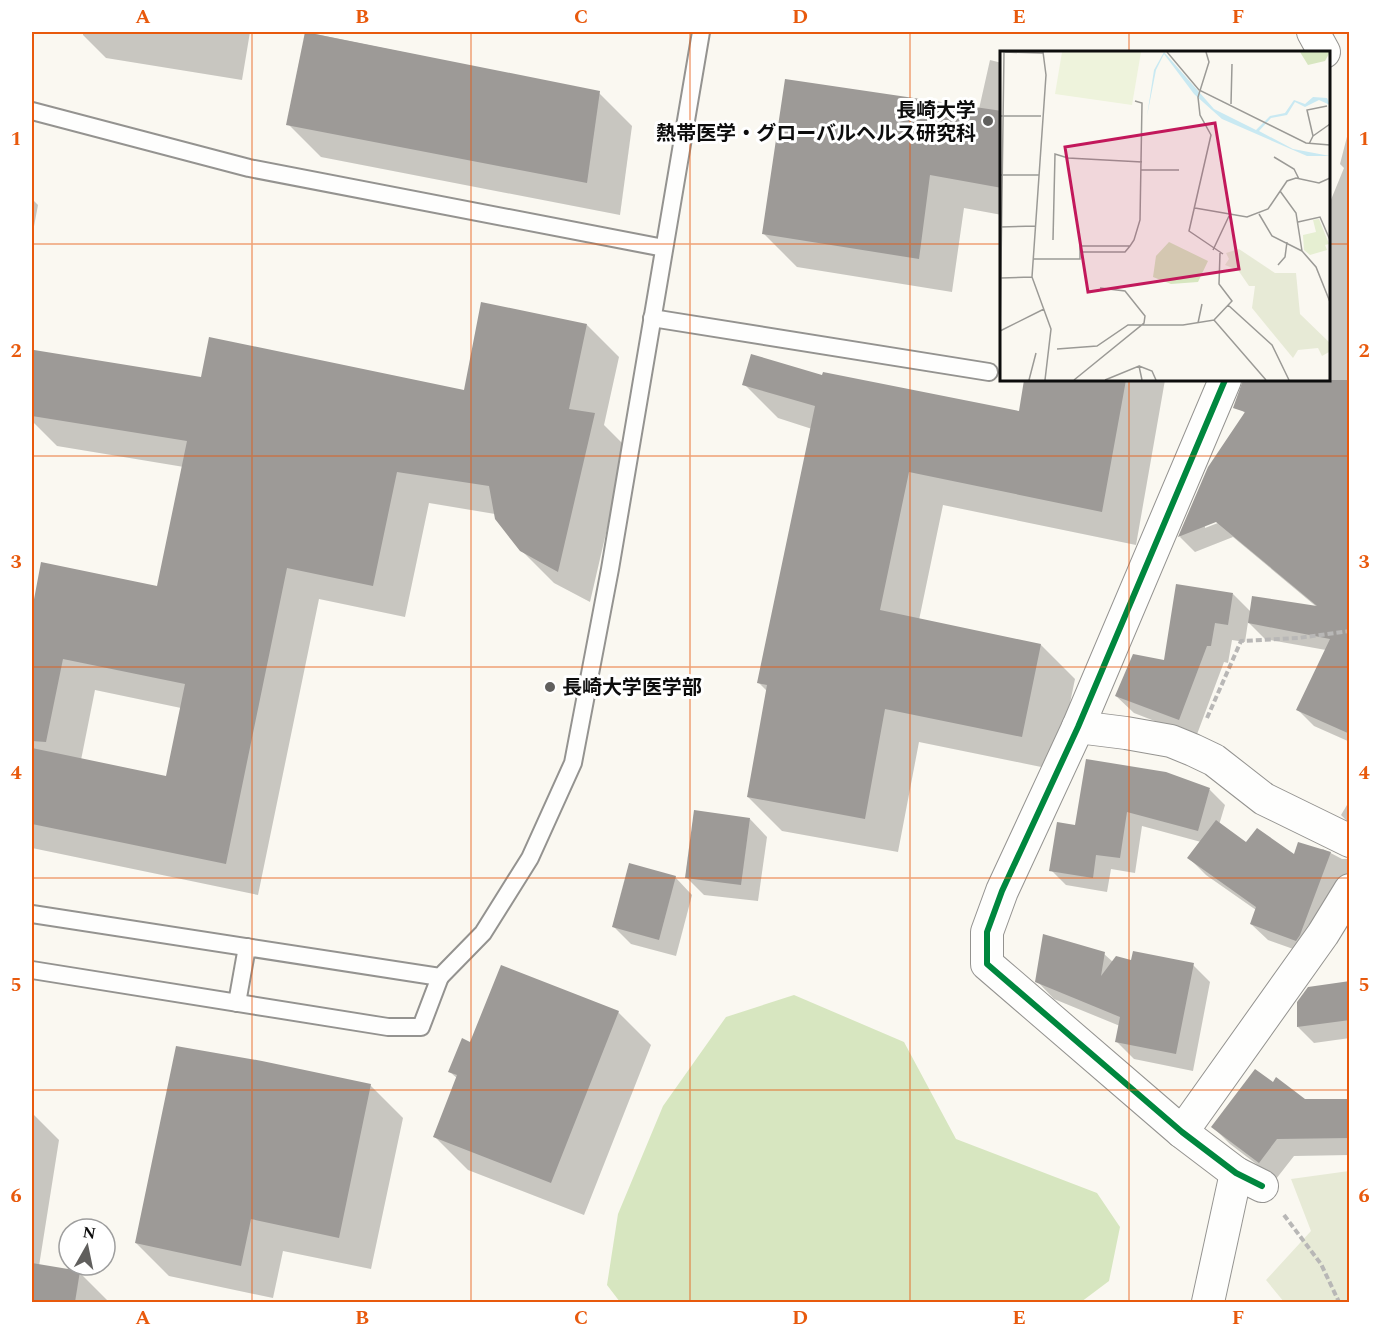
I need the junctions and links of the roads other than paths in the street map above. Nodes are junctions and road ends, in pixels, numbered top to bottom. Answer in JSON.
{"nodes":[{"id":1,"x":701,"y":32,"type":"edge"},
{"id":2,"x":1313,"y":32,"type":"edge"},
{"id":3,"x":1323,"y":51,"type":"edge"},
{"id":4,"x":32,"y":111,"type":"edge"},
{"id":5,"x":664,"y":248,"type":"junction"},
{"id":6,"x":652,"y":318,"type":"junction"},
{"id":7,"x":989,"y":372,"type":"dead end"},
{"id":8,"x":1225,"y":381,"type":"edge"},
{"id":9,"x":1078,"y":727,"type":"junction"},
{"id":10,"x":1350,"y":841,"type":"edge"},
{"id":11,"x":1350,"y":890,"type":"edge"},
{"id":12,"x":32,"y":915,"type":"edge"},
{"id":13,"x":247,"y":947,"type":"junction"},
{"id":14,"x":32,"y":970,"type":"edge"},
{"id":15,"x":440,"y":977,"type":"junction"},
{"id":16,"x":237,"y":1003,"type":"junction"},
{"id":17,"x":1182,"y":1132,"type":"junction"},
{"id":18,"x":1208,"y":1302,"type":"edge"}],
"edges":[{"from":1,"to":5,"type":"lane"},
{"from":2,"to":3,"type":"street"},
{"from":4,"to":5,"type":"lane"},
{"from":5,"to":6,"type":"lane"},
{"from":6,"to":7,"type":"lane"},
{"from":6,"to":15,"type":"lane"},
{"from":8,"to":9,"type":"street"},
{"from":9,"to":10,"type":"street"},
{"from":9,"to":17,"type":"street"},
{"from":11,"to":17,"type":"street"},
{"from":12,"to":13,"type":"lane"},
{"from":13,"to":15,"type":"lane"},
{"from":13,"to":16,"type":"lane"},
{"from":14,"to":16,"type":"lane"},
{"from":15,"to":16,"type":"lane"},
{"from":17,"to":18,"type":"street"}]}
